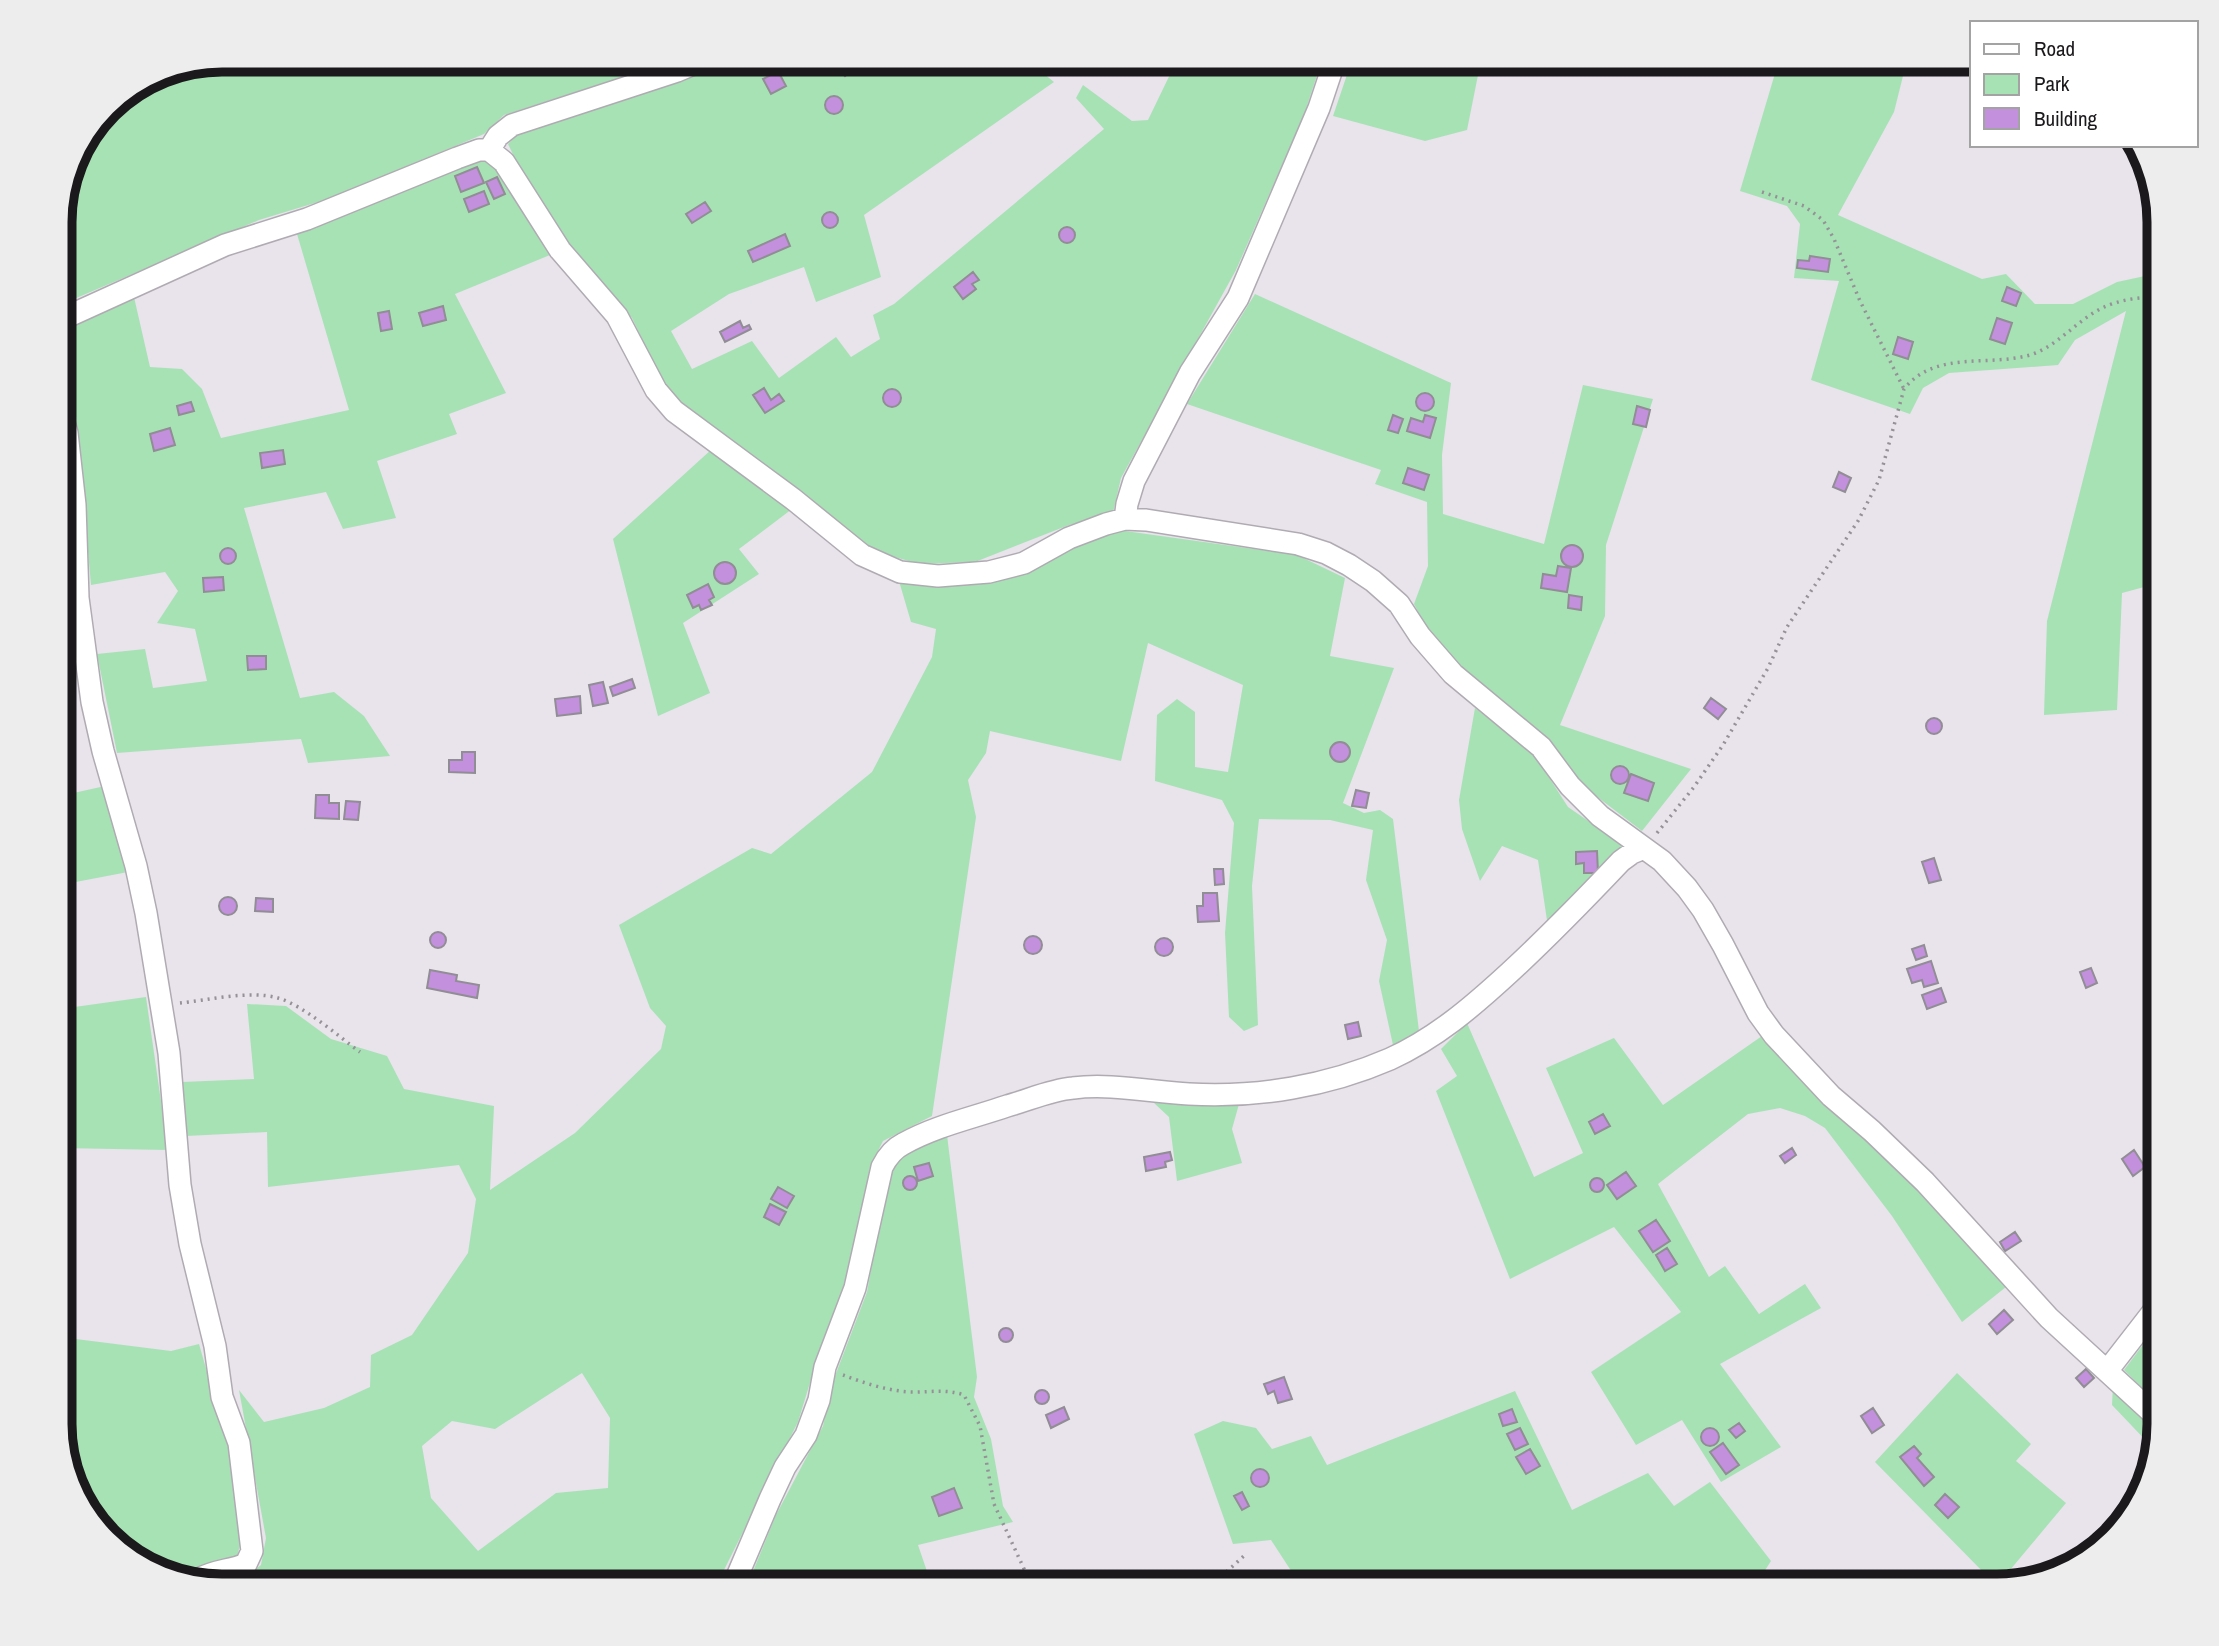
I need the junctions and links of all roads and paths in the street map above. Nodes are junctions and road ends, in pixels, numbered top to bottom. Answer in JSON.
{"nodes":[{"id":1,"x":674,"y":72,"type":"edge"},
{"id":2,"x":1331,"y":72,"type":"edge"},
{"id":3,"x":489,"y":150,"type":"junction"},
{"id":4,"x":1762,"y":192,"type":"dead end"},
{"id":5,"x":2147,"y":297,"type":"edge"},
{"id":6,"x":72,"y":315,"type":"edge"},
{"id":7,"x":1904,"y":388,"type":"junction"},
{"id":8,"x":72,"y":475,"type":"edge"},
{"id":9,"x":1125,"y":519,"type":"junction"},
{"id":10,"x":1644,"y":848,"type":"junction"},
{"id":11,"x":161,"y":1005,"type":"junction"},
{"id":12,"x":360,"y":1052,"type":"dead end"},
{"id":13,"x":2147,"y":1321,"type":"edge"},
{"id":14,"x":825,"y":1367,"type":"junction"},
{"id":15,"x":2108,"y":1371,"type":"junction"},
{"id":16,"x":2147,"y":1407,"type":"edge"},
{"id":17,"x":1246,"y":1554,"type":"dead end"},
{"id":18,"x":209,"y":1573,"type":"edge"},
{"id":19,"x":738,"y":1574,"type":"edge"},
{"id":20,"x":1026,"y":1574,"type":"edge"},
{"id":21,"x":1225,"y":1574,"type":"edge"}],
"edges":[{"from":1,"to":3,"type":"street"},
{"from":2,"to":9,"type":"street"},
{"from":3,"to":6,"type":"street"},
{"from":3,"to":9,"type":"street"},
{"from":4,"to":7,"type":"path"},
{"from":5,"to":7,"type":"path"},
{"from":7,"to":10,"type":"path"},
{"from":8,"to":11,"type":"street"},
{"from":9,"to":10,"type":"street"},
{"from":10,"to":14,"type":"street"},
{"from":10,"to":15,"type":"street"},
{"from":11,"to":12,"type":"path"},
{"from":11,"to":18,"type":"street"},
{"from":13,"to":15,"type":"street"},
{"from":14,"to":19,"type":"street"},
{"from":14,"to":20,"type":"path"},
{"from":15,"to":16,"type":"street"},
{"from":17,"to":21,"type":"path"}]}
